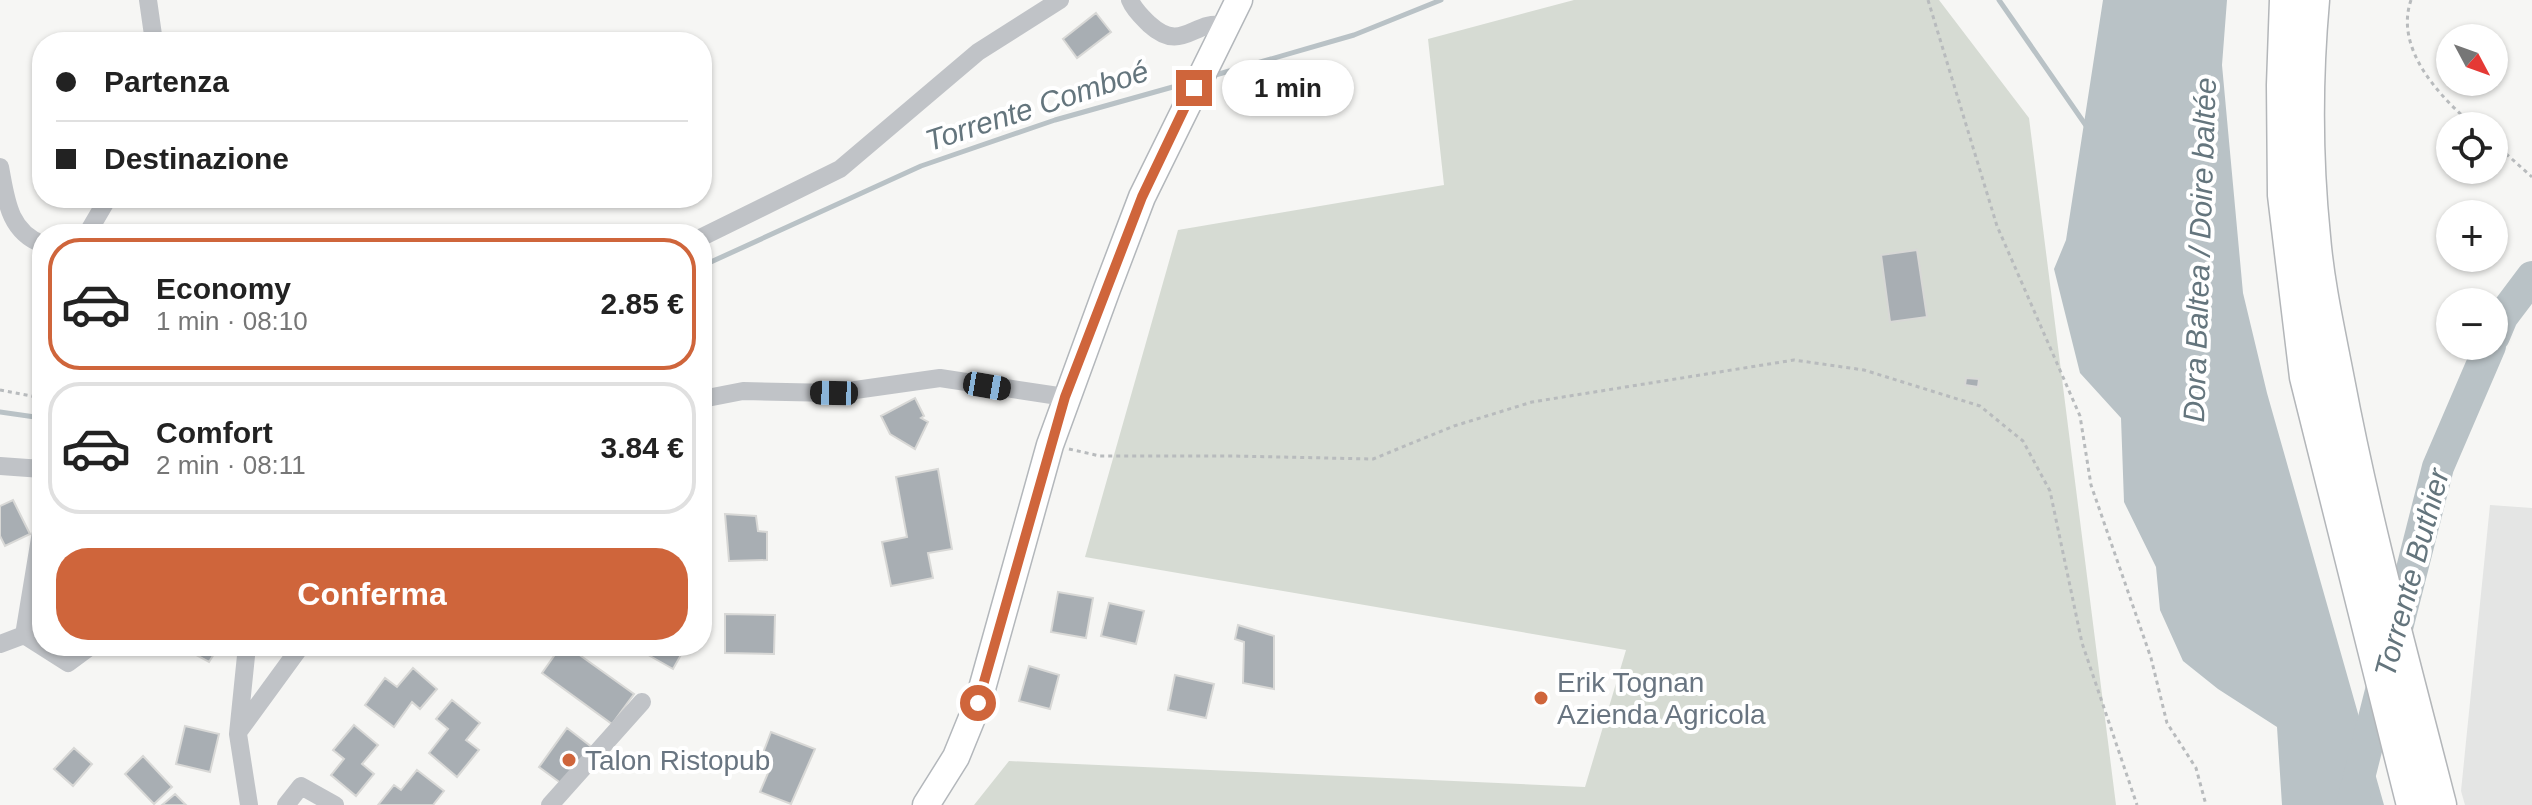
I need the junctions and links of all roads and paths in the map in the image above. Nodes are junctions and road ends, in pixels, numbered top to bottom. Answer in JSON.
{"nodes":[{"id":1,"x":148,"y":0,"type":"edge"},
{"id":2,"x":1060,"y":0,"type":"edge"},
{"id":3,"x":1130,"y":0,"type":"edge"},
{"id":4,"x":1239,"y":0,"type":"edge"},
{"id":5,"x":1928,"y":0,"type":"edge"},
{"id":6,"x":2287,"y":0,"type":"edge"},
{"id":7,"x":2312,"y":0,"type":"edge"},
{"id":8,"x":2411,"y":0,"type":"edge"},
{"id":9,"x":153,"y":32,"type":"edge"},
{"id":10,"x":1220,"y":35,"type":"junction"},
{"id":11,"x":2459,"y":112,"type":"edge"},
{"id":12,"x":2508,"y":156,"type":"edge"},
{"id":13,"x":0,"y":167,"type":"edge"},
{"id":14,"x":2532,"y":177,"type":"edge"},
{"id":15,"x":712,"y":232,"type":"edge"},
{"id":16,"x":32,"y":239,"type":"edge"},
{"id":17,"x":0,"y":390,"type":"edge"},
{"id":18,"x":32,"y":396,"type":"edge"},
{"id":19,"x":712,"y":397,"type":"edge"},
{"id":20,"x":1065,"y":397,"type":"junction"},
{"id":21,"x":1050,"y":445,"type":"junction"},
{"id":22,"x":0,"y":466,"type":"edge"},
{"id":23,"x":32,"y":468,"type":"edge"},
{"id":24,"x":32,"y":587,"type":"edge"},
{"id":25,"x":24,"y":635,"type":"junction"},
{"id":26,"x":32,"y":640,"type":"edge"},
{"id":27,"x":0,"y":644,"type":"edge"},
{"id":28,"x":57,"y":656,"type":"edge"},
{"id":29,"x":77,"y":656,"type":"edge"},
{"id":30,"x":246,"y":656,"type":"edge"},
{"id":31,"x":294,"y":656,"type":"edge"},
{"id":32,"x":642,"y":702,"type":"dead end"},
{"id":33,"x":238,"y":734,"type":"junction"},
{"id":34,"x":249,"y":805,"type":"edge"},
{"id":35,"x":286,"y":805,"type":"edge"},
{"id":36,"x":335,"y":805,"type":"edge"},
{"id":37,"x":550,"y":805,"type":"edge"},
{"id":38,"x":926,"y":805,"type":"edge"},
{"id":39,"x":2137,"y":805,"type":"edge"},
{"id":40,"x":2206,"y":805,"type":"edge"},
{"id":41,"x":2414,"y":805,"type":"edge"},
{"id":42,"x":2439,"y":805,"type":"edge"}],
"edges":[{"from":1,"to":9,"type":"street"},
{"from":2,"to":15,"type":"street"},
{"from":3,"to":10,"type":"street"},
{"from":4,"to":10,"type":"main road"},
{"from":5,"to":40,"type":"path"},
{"from":6,"to":41,"type":"highway"},
{"from":7,"to":42,"type":"highway"},
{"from":8,"to":11,"type":"path"},
{"from":10,"to":20,"type":"main road"},
{"from":12,"to":14,"type":"path"},
{"from":13,"to":16,"type":"street"},
{"from":17,"to":18,"type":"path"},
{"from":19,"to":20,"type":"street"},
{"from":20,"to":21,"type":"main road"},
{"from":21,"to":38,"type":"main road"},
{"from":21,"to":39,"type":"path"},
{"from":22,"to":23,"type":"street"},
{"from":24,"to":25,"type":"street"},
{"from":25,"to":26,"type":"street"},
{"from":25,"to":27,"type":"street"},
{"from":28,"to":29,"type":"street"},
{"from":30,"to":33,"type":"street"},
{"from":31,"to":33,"type":"street"},
{"from":32,"to":37,"type":"street"},
{"from":33,"to":34,"type":"street"},
{"from":35,"to":36,"type":"street"}]}
